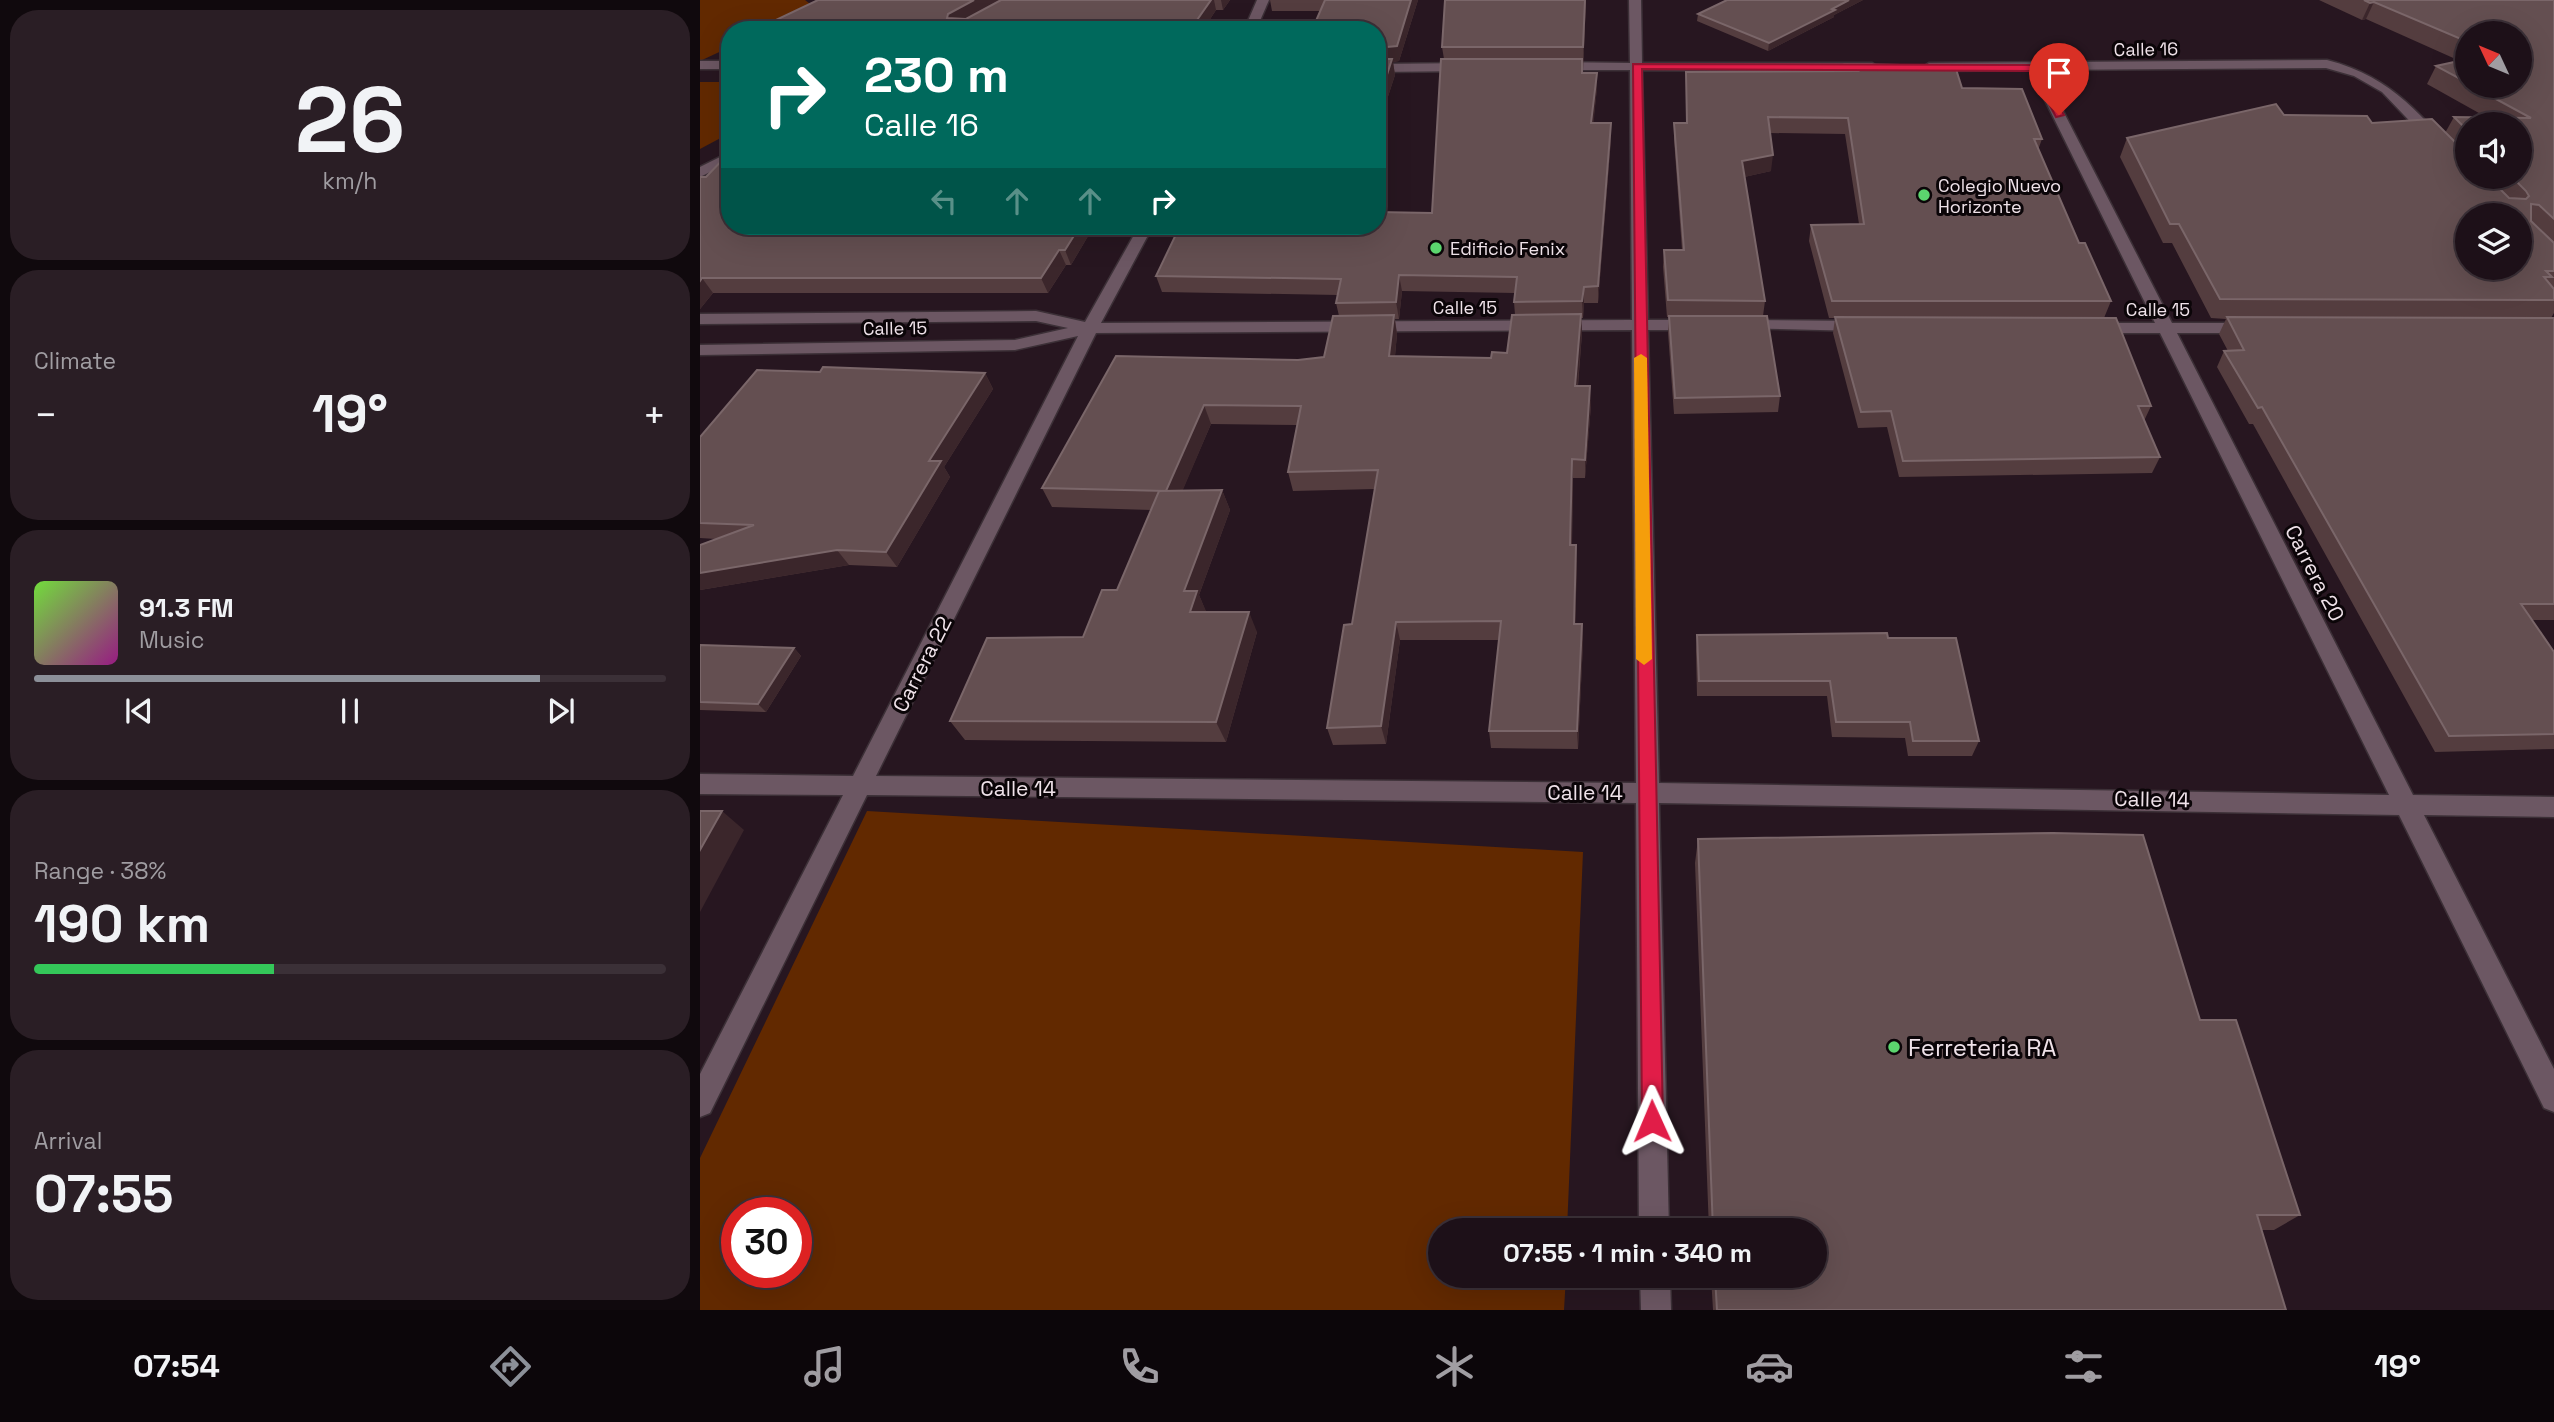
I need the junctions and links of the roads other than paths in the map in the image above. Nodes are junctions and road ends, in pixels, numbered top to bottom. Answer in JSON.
{"nodes":[{"id":1,"x":1263,"y":0,"type":"edge"},
{"id":2,"x":1635,"y":0,"type":"edge"},
{"id":3,"x":1254,"y":21,"type":"edge"},
{"id":4,"x":721,"y":56,"type":"edge"},
{"id":5,"x":702,"y":65,"type":"edge"},
{"id":6,"x":721,"y":65,"type":"edge"},
{"id":7,"x":1541,"y":66,"type":"edge"},
{"id":8,"x":1637,"y":66,"type":"junction"},
{"id":9,"x":1487,"y":67,"type":"edge"},
{"id":10,"x":1884,"y":67,"type":"edge"},
{"id":11,"x":1912,"y":67,"type":"edge"},
{"id":12,"x":1386,"y":68,"type":"edge"},
{"id":13,"x":2035,"y":68,"type":"junction"},
{"id":14,"x":721,"y":161,"type":"edge"},
{"id":15,"x":2455,"y":161,"type":"edge"},
{"id":16,"x":700,"y":173,"type":"edge"},
{"id":17,"x":1141,"y":235,"type":"edge"},
{"id":18,"x":700,"y":319,"type":"edge"},
{"id":19,"x":1640,"y":325,"type":"junction"},
{"id":20,"x":1876,"y":326,"type":"edge"},
{"id":21,"x":1090,"y":328,"type":"junction"},
{"id":22,"x":2070,"y":328,"type":"edge"},
{"id":23,"x":2166,"y":328,"type":"junction"},
{"id":24,"x":2263,"y":328,"type":"edge"},
{"id":25,"x":700,"y":350,"type":"edge"},
{"id":26,"x":700,"y":784,"type":"edge"},
{"id":27,"x":861,"y":786,"type":"junction"},
{"id":28,"x":1646,"y":793,"type":"junction"},
{"id":29,"x":2405,"y":802,"type":"junction"},
{"id":30,"x":2554,"y":807,"type":"edge"},
{"id":31,"x":2554,"y":1098,"type":"edge"},
{"id":32,"x":700,"y":1103,"type":"edge"},
{"id":33,"x":1654,"y":1218,"type":"edge"},
{"id":34,"x":1655,"y":1288,"type":"edge"},
{"id":35,"x":1656,"y":1310,"type":"edge"}],
"edges":[{"from":1,"to":3,"type":"street"},
{"from":2,"to":8,"type":"street"},
{"from":4,"to":5,"type":"street"},
{"from":5,"to":6,"type":"street"},
{"from":7,"to":8,"type":"street"},
{"from":8,"to":10,"type":"street"},
{"from":8,"to":19,"type":"street"},
{"from":9,"to":12,"type":"street"},
{"from":11,"to":13,"type":"street","name":"Calle 16"},
{"from":13,"to":15,"type":"street","name":"Calle 16"},
{"from":13,"to":23,"type":"street","name":"Carrera 20"},
{"from":14,"to":16,"type":"street"},
{"from":17,"to":21,"type":"street","name":"Carrera 22"},
{"from":18,"to":21,"type":"street","name":"Calle 15"},
{"from":19,"to":20,"type":"street","name":"Calle 15"},
{"from":19,"to":21,"type":"street","name":"Calle 15"},
{"from":19,"to":28,"type":"street"},
{"from":21,"to":25,"type":"street","name":"Calle 15"},
{"from":21,"to":27,"type":"street","name":"Carrera 22"},
{"from":22,"to":23,"type":"street","name":"Calle 15"},
{"from":23,"to":24,"type":"street","name":"Calle 15"},
{"from":23,"to":29,"type":"street","name":"Carrera 20"},
{"from":26,"to":27,"type":"street","name":"Calle 14"},
{"from":27,"to":28,"type":"street","name":"Calle 14"},
{"from":27,"to":32,"type":"street","name":"Carrera 22"},
{"from":28,"to":29,"type":"street","name":"Calle 14"},
{"from":28,"to":33,"type":"street"},
{"from":29,"to":30,"type":"street","name":"Calle 14"},
{"from":29,"to":31,"type":"street","name":"Carrera 20"},
{"from":34,"to":35,"type":"street"}]}
